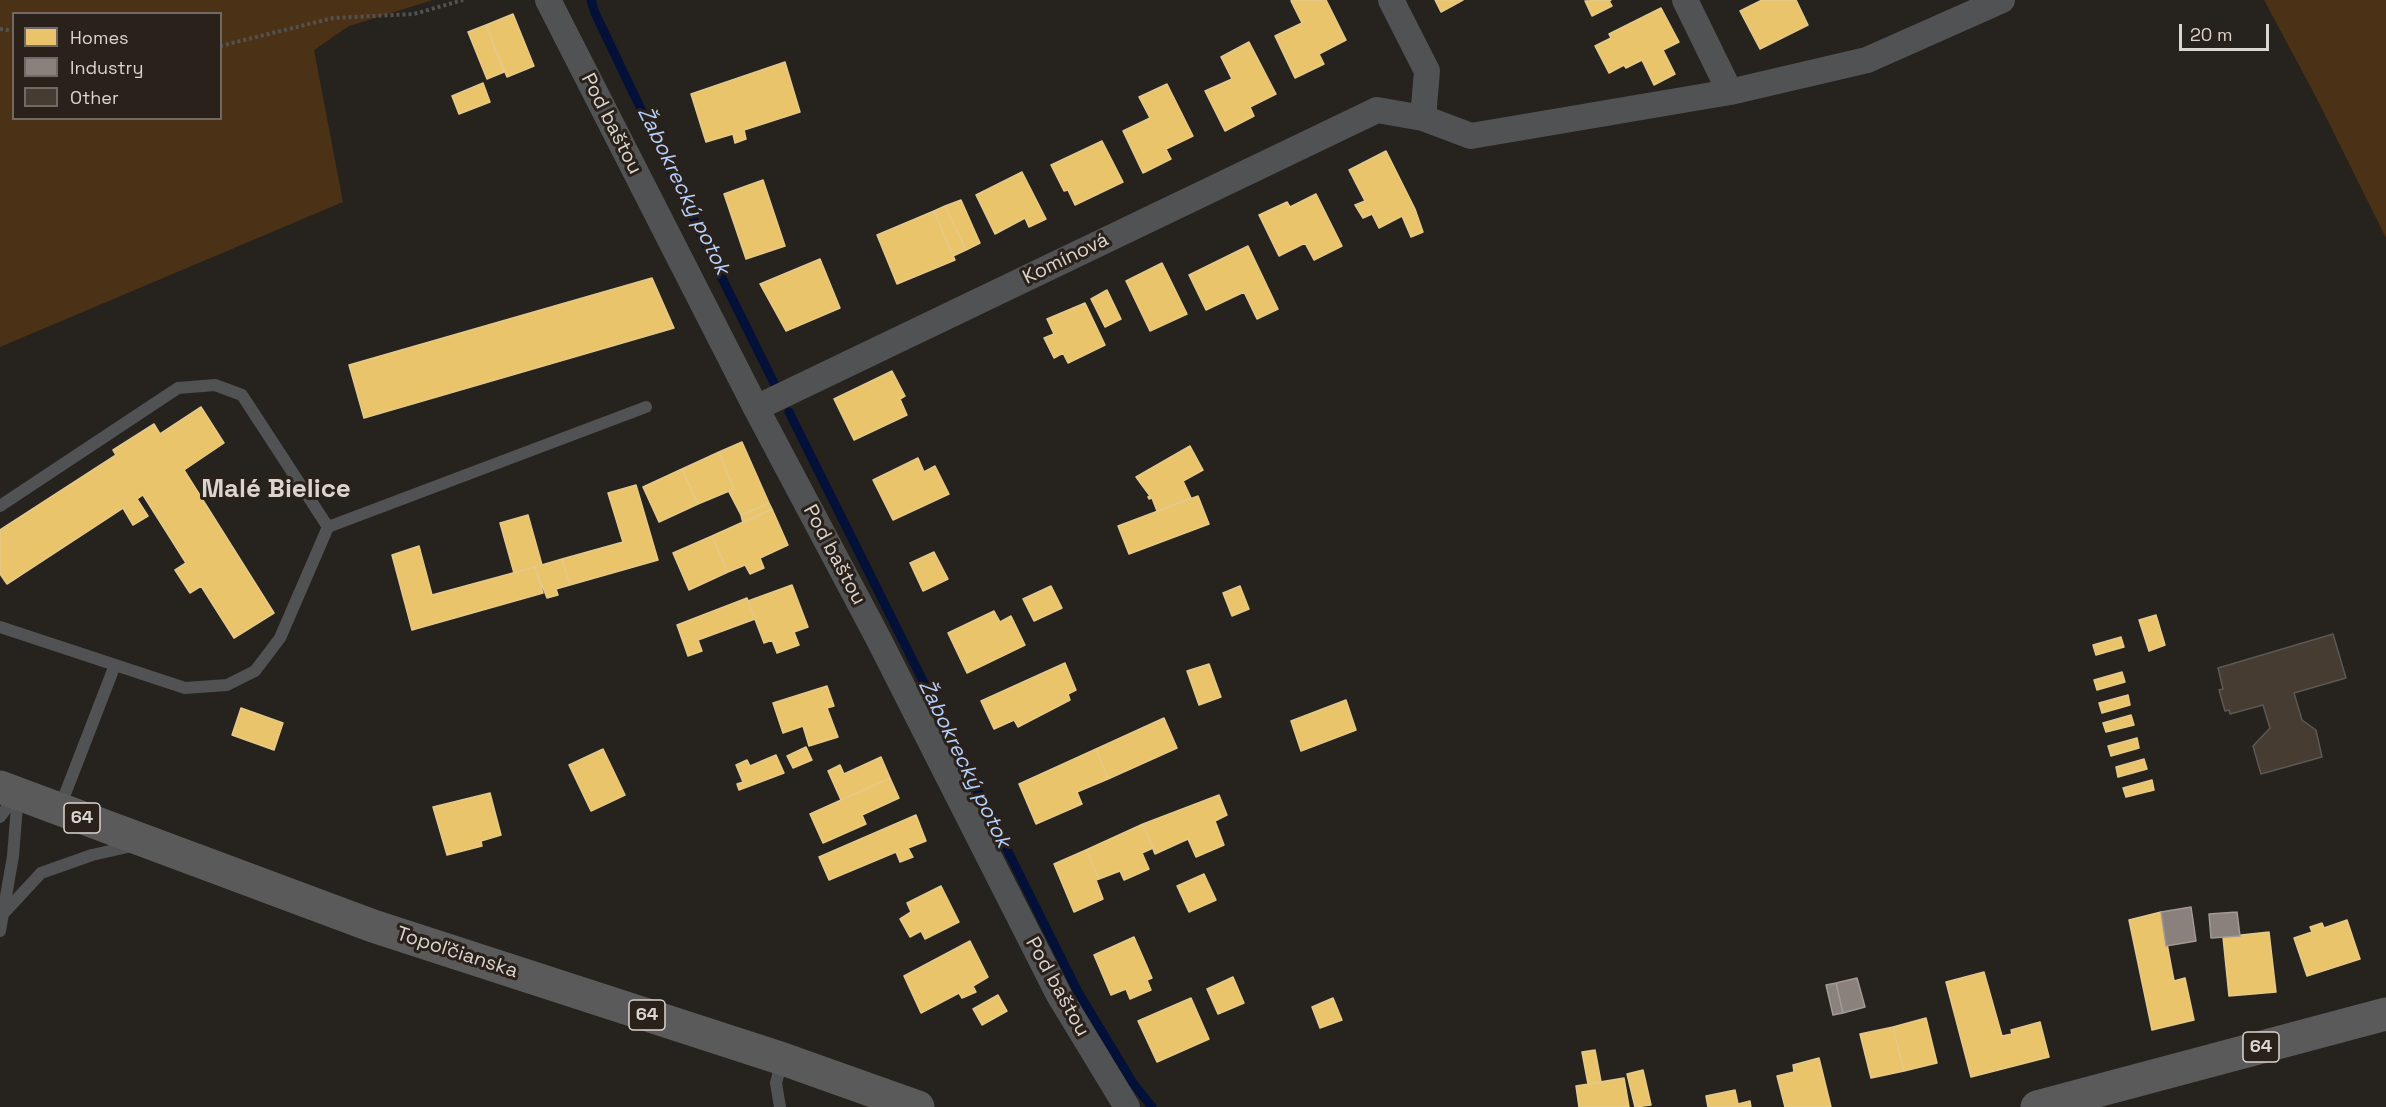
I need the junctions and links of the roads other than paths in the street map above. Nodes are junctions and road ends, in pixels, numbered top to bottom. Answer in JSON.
{"nodes":[{"id":1,"x":548,"y":0,"type":"edge"},
{"id":2,"x":1391,"y":0,"type":"edge"},
{"id":3,"x":1685,"y":0,"type":"edge"},
{"id":4,"x":2002,"y":0,"type":"edge"},
{"id":5,"x":1730,"y":92,"type":"junction"},
{"id":6,"x":1423,"y":118,"type":"junction"},
{"id":7,"x":646,"y":407,"type":"dead end"},
{"id":8,"x":756,"y":408,"type":"junction"},
{"id":9,"x":0,"y":506,"type":"edge"},
{"id":10,"x":328,"y":527,"type":"junction"},
{"id":11,"x":0,"y":627,"type":"edge"},
{"id":12,"x":115,"y":665,"type":"junction"},
{"id":13,"x":6,"y":799,"type":"edge"},
{"id":14,"x":59,"y":809,"type":"junction"},
{"id":15,"x":146,"y":843,"type":"junction"},
{"id":16,"x":3,"y":914,"type":"junction"},
{"id":17,"x":0,"y":931,"type":"edge"},
{"id":18,"x":2386,"y":1014,"type":"edge"},
{"id":19,"x":783,"y":1059,"type":"junction"},
{"id":20,"x":780,"y":1107,"type":"edge"},
{"id":21,"x":918,"y":1107,"type":"edge"},
{"id":22,"x":1126,"y":1107,"type":"edge"},
{"id":23,"x":2037,"y":1107,"type":"edge"}],
"edges":[{"from":1,"to":8,"type":"street","name":"Pod baštou"},
{"from":2,"to":6,"type":"street"},
{"from":3,"to":5,"type":"street"},
{"from":4,"to":5,"type":"street"},
{"from":5,"to":6,"type":"street"},
{"from":6,"to":8,"type":"street","name":"Komínová"},
{"from":7,"to":10,"type":"lane"},
{"from":8,"to":22,"type":"street","name":"Pod baštou"},
{"from":9,"to":10,"type":"lane"},
{"from":10,"to":12,"type":"lane"},
{"from":11,"to":12,"type":"lane"},
{"from":12,"to":14,"type":"lane"},
{"from":13,"to":14,"type":"main road","name":"Topoľčianska","number":"64"},
{"from":13,"to":16,"type":"lane"},
{"from":14,"to":15,"type":"main road","name":"Topoľčianska","number":"64"},
{"from":15,"to":16,"type":"lane"},
{"from":15,"to":19,"type":"main road","name":"Topoľčianska","number":"64"},
{"from":16,"to":17,"type":"lane"},
{"from":18,"to":23,"type":"main road","number":"64"},
{"from":19,"to":20,"type":"lane"},
{"from":19,"to":21,"type":"main road","name":"Topoľčianska","number":"64"}]}
